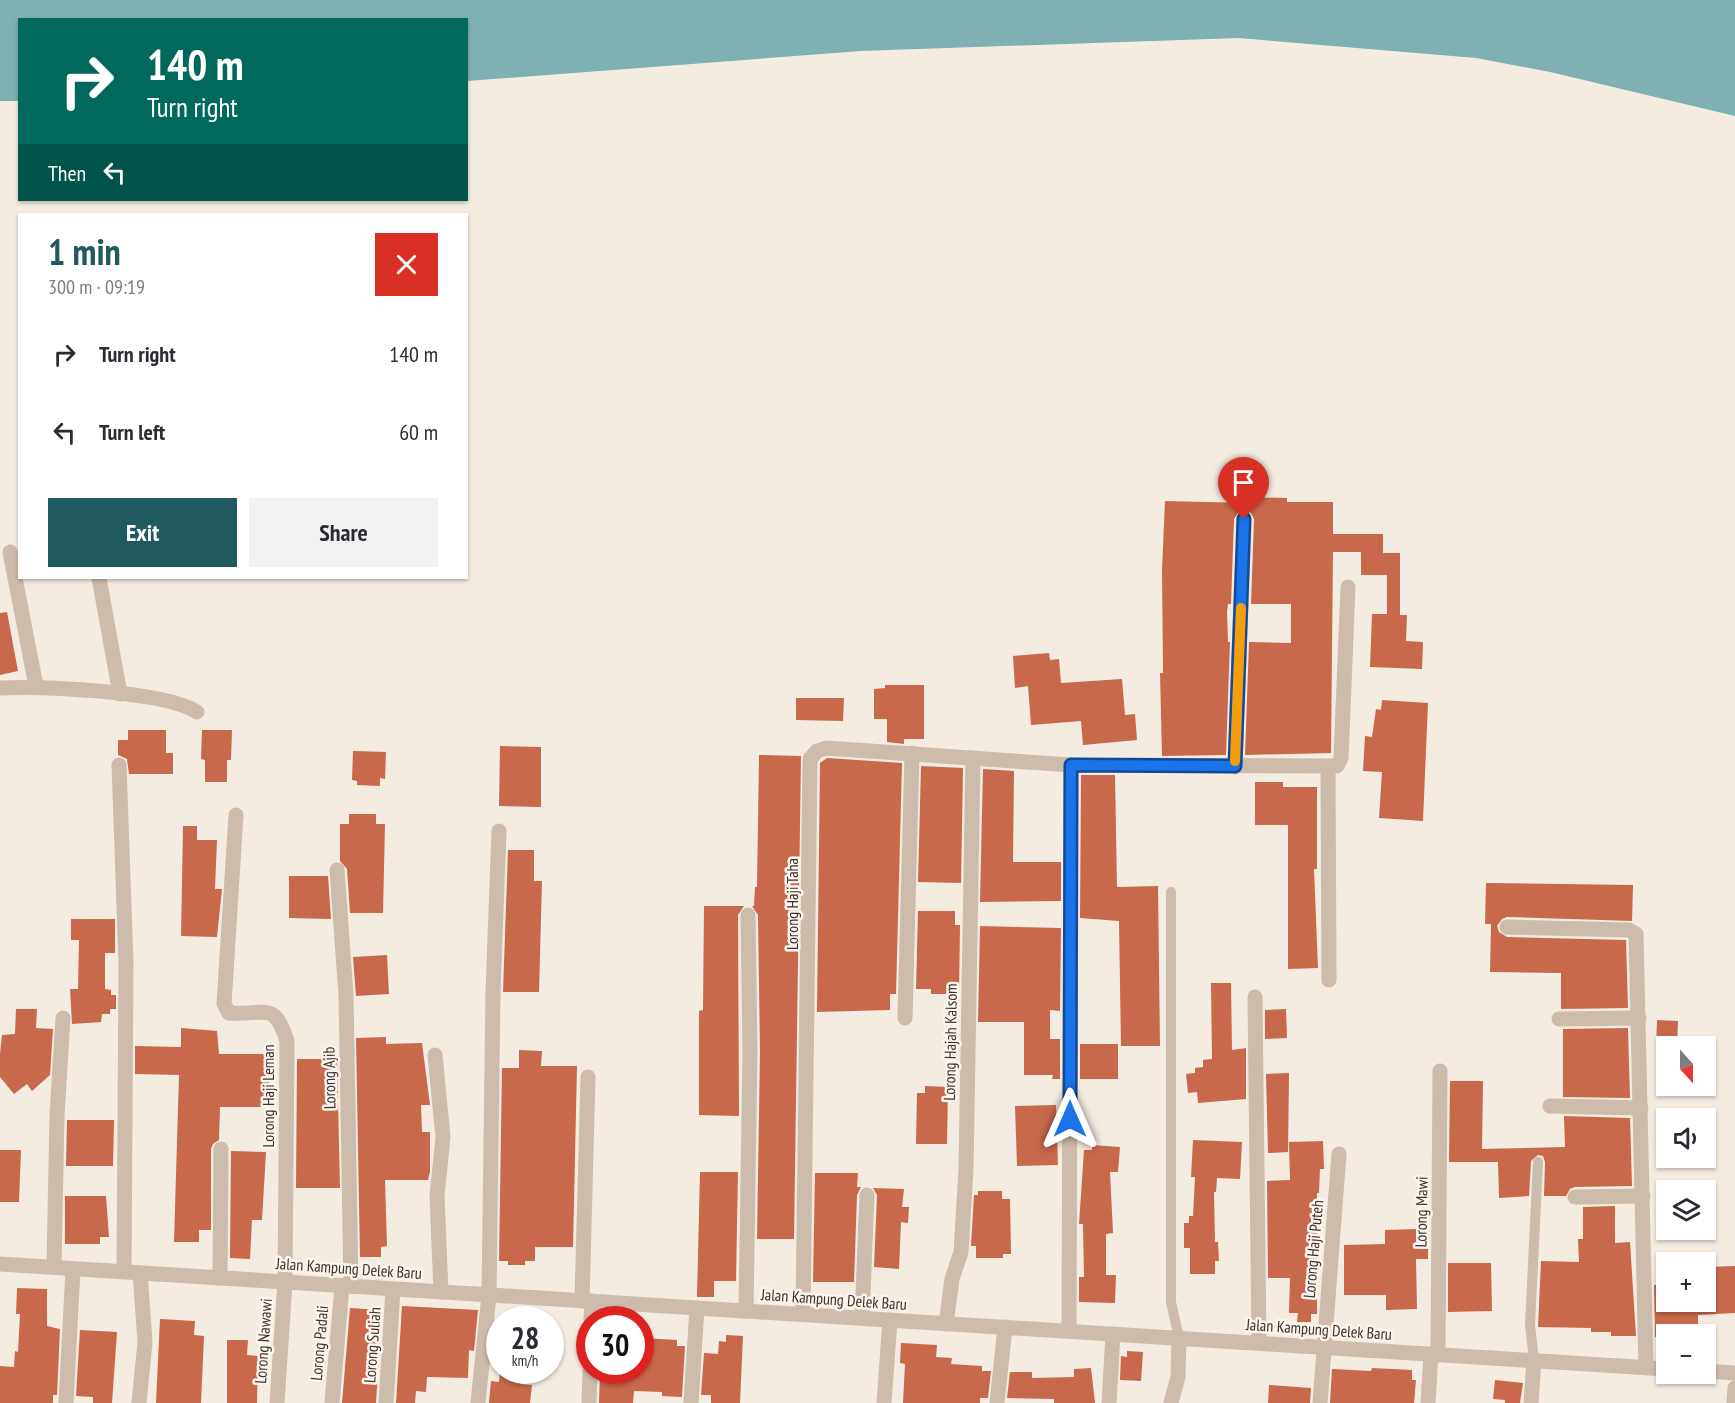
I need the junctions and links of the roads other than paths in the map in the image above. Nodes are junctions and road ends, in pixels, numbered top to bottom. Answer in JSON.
{"nodes":[{"id":1,"x":1244,"y":519,"type":"dead end"},
{"id":2,"x":10,"y":552,"type":"dead end"},
{"id":3,"x":99,"y":579,"type":"edge"},
{"id":4,"x":1348,"y":587,"type":"dead end"},
{"id":5,"x":36,"y":686,"type":"junction"},
{"id":6,"x":0,"y":688,"type":"edge"},
{"id":7,"x":120,"y":694,"type":"junction"},
{"id":8,"x":197,"y":712,"type":"dead end"},
{"id":9,"x":912,"y":753,"type":"junction"},
{"id":10,"x":973,"y":760,"type":"junction"},
{"id":11,"x":119,"y":765,"type":"dead end"},
{"id":12,"x":1071,"y":765,"type":"junction"},
{"id":13,"x":1235,"y":766,"type":"junction"},
{"id":14,"x":1328,"y":767,"type":"junction"},
{"id":15,"x":236,"y":814,"type":"dead end"},
{"id":16,"x":499,"y":831,"type":"dead end"},
{"id":17,"x":337,"y":870,"type":"dead end"},
{"id":18,"x":1171,"y":892,"type":"dead end"},
{"id":19,"x":748,"y":915,"type":"dead end"},
{"id":20,"x":1507,"y":927,"type":"dead end"},
{"id":21,"x":1329,"y":980,"type":"dead end"},
{"id":22,"x":1255,"y":997,"type":"dead end"},
{"id":23,"x":63,"y":1018,"type":"dead end"},
{"id":24,"x":905,"y":1018,"type":"dead end"},
{"id":25,"x":1639,"y":1018,"type":"junction"},
{"id":26,"x":1559,"y":1019,"type":"dead end"},
{"id":27,"x":435,"y":1056,"type":"dead end"},
{"id":28,"x":1440,"y":1071,"type":"dead end"},
{"id":29,"x":588,"y":1077,"type":"dead end"},
{"id":30,"x":1550,"y":1106,"type":"dead end"},
{"id":31,"x":1641,"y":1108,"type":"junction"},
{"id":32,"x":221,"y":1149,"type":"dead end"},
{"id":33,"x":1339,"y":1154,"type":"dead end"},
{"id":34,"x":1538,"y":1162,"type":"dead end"},
{"id":35,"x":867,"y":1195,"type":"dead end"},
{"id":36,"x":1643,"y":1196,"type":"junction"},
{"id":37,"x":1575,"y":1197,"type":"dead end"},
{"id":38,"x":0,"y":1264,"type":"edge"},
{"id":39,"x":54,"y":1268,"type":"junction"},
{"id":40,"x":73,"y":1269,"type":"junction"},
{"id":41,"x":124,"y":1272,"type":"junction"},
{"id":42,"x":140,"y":1273,"type":"junction"},
{"id":43,"x":220,"y":1278,"type":"junction"},
{"id":44,"x":285,"y":1282,"type":"junction"},
{"id":45,"x":347,"y":1286,"type":"junction"},
{"id":46,"x":393,"y":1289,"type":"junction"},
{"id":47,"x":441,"y":1292,"type":"junction"},
{"id":48,"x":489,"y":1295,"type":"junction"},
{"id":49,"x":587,"y":1301,"type":"junction"},
{"id":50,"x":588,"y":1306,"type":"edge"},
{"id":51,"x":697,"y":1308,"type":"junction"},
{"id":52,"x":746,"y":1311,"type":"junction"},
{"id":53,"x":803,"y":1314,"type":"junction"},
{"id":54,"x":862,"y":1318,"type":"junction"},
{"id":55,"x":890,"y":1320,"type":"junction"},
{"id":56,"x":946,"y":1324,"type":"junction"},
{"id":57,"x":1005,"y":1327,"type":"junction"},
{"id":58,"x":1069,"y":1331,"type":"junction"},
{"id":59,"x":1113,"y":1334,"type":"junction"},
{"id":60,"x":1179,"y":1338,"type":"junction"},
{"id":61,"x":1258,"y":1343,"type":"junction"},
{"id":62,"x":1323,"y":1347,"type":"junction"},
{"id":63,"x":1434,"y":1354,"type":"junction"},
{"id":64,"x":1534,"y":1360,"type":"junction"},
{"id":65,"x":1646,"y":1368,"type":"junction"},
{"id":66,"x":1656,"y":1368,"type":"edge"},
{"id":67,"x":1716,"y":1372,"type":"edge"},
{"id":68,"x":1735,"y":1373,"type":"edge"},
{"id":69,"x":590,"y":1384,"type":"edge"},
{"id":70,"x":1735,"y":1388,"type":"edge"},
{"id":71,"x":66,"y":1403,"type":"edge"},
{"id":72,"x":139,"y":1403,"type":"edge"},
{"id":73,"x":277,"y":1403,"type":"edge"},
{"id":74,"x":332,"y":1403,"type":"edge"},
{"id":75,"x":386,"y":1403,"type":"edge"},
{"id":76,"x":478,"y":1403,"type":"edge"},
{"id":77,"x":589,"y":1403,"type":"edge"},
{"id":78,"x":691,"y":1403,"type":"edge"},
{"id":79,"x":884,"y":1403,"type":"edge"},
{"id":80,"x":997,"y":1403,"type":"edge"},
{"id":81,"x":1109,"y":1403,"type":"edge"},
{"id":82,"x":1171,"y":1403,"type":"edge"},
{"id":83,"x":1320,"y":1403,"type":"edge"},
{"id":84,"x":1428,"y":1403,"type":"edge"},
{"id":85,"x":1531,"y":1403,"type":"edge"},
{"id":86,"x":1734,"y":1403,"type":"edge"}],
"edges":[{"from":1,"to":13,"type":"street"},
{"from":2,"to":5,"type":"street"},
{"from":3,"to":7,"type":"street"},
{"from":4,"to":14,"type":"street"},
{"from":5,"to":6,"type":"street"},
{"from":5,"to":7,"type":"street"},
{"from":7,"to":8,"type":"street"},
{"from":9,"to":10,"type":"street","name":"Lorong Haji Taha"},
{"from":9,"to":24,"type":"street"},
{"from":9,"to":53,"type":"street","name":"Lorong Haji Taha"},
{"from":10,"to":12,"type":"street","name":"Lorong Haji Taha"},
{"from":10,"to":56,"type":"street","name":"Lorong Hajah Kalsom"},
{"from":11,"to":41,"type":"street"},
{"from":12,"to":13,"type":"street","name":"Lorong Haji Taha"},
{"from":12,"to":58,"type":"street"},
{"from":13,"to":14,"type":"street","name":"Lorong Haji Taha"},
{"from":14,"to":21,"type":"street"},
{"from":15,"to":44,"type":"street","name":"Lorong Haji Leman"},
{"from":16,"to":48,"type":"street"},
{"from":17,"to":45,"type":"street","name":"Lorong Ajib"},
{"from":18,"to":60,"type":"lane"},
{"from":19,"to":52,"type":"street"},
{"from":20,"to":25,"type":"street"},
{"from":22,"to":61,"type":"street"},
{"from":23,"to":39,"type":"street"},
{"from":25,"to":26,"type":"street"},
{"from":25,"to":31,"type":"street"},
{"from":27,"to":47,"type":"street"},
{"from":28,"to":63,"type":"street","name":"Lorong Mawi"},
{"from":29,"to":49,"type":"street"},
{"from":30,"to":31,"type":"street"},
{"from":31,"to":36,"type":"street"},
{"from":32,"to":43,"type":"street"},
{"from":33,"to":62,"type":"street","name":"Lorong Haji Puteh"},
{"from":34,"to":64,"type":"lane"},
{"from":35,"to":54,"type":"street"},
{"from":36,"to":37,"type":"street"},
{"from":36,"to":65,"type":"street"},
{"from":38,"to":39,"type":"street","name":"Jalan Kampung Delek Baru"},
{"from":39,"to":40,"type":"street","name":"Jalan Kampung Delek Baru"},
{"from":40,"to":41,"type":"street","name":"Jalan Kampung Delek Baru"},
{"from":40,"to":71,"type":"street"},
{"from":41,"to":42,"type":"street","name":"Jalan Kampung Delek Baru"},
{"from":42,"to":43,"type":"street","name":"Jalan Kampung Delek Baru"},
{"from":42,"to":72,"type":"street"},
{"from":43,"to":44,"type":"street","name":"Jalan Kampung Delek Baru"},
{"from":44,"to":45,"type":"street","name":"Jalan Kampung Delek Baru"},
{"from":44,"to":73,"type":"street","name":"Lorong Nawawi"},
{"from":45,"to":46,"type":"street","name":"Jalan Kampung Delek Baru"},
{"from":45,"to":74,"type":"street","name":"Lorong Padali"},
{"from":46,"to":47,"type":"street","name":"Jalan Kampung Delek Baru"},
{"from":46,"to":75,"type":"street","name":"Lorong Suliah"},
{"from":47,"to":48,"type":"street","name":"Jalan Kampung Delek Baru"},
{"from":48,"to":49,"type":"street","name":"Jalan Kampung Delek Baru"},
{"from":48,"to":76,"type":"street"},
{"from":49,"to":50,"type":"street"},
{"from":49,"to":51,"type":"street","name":"Jalan Kampung Delek Baru"},
{"from":51,"to":52,"type":"street","name":"Jalan Kampung Delek Baru"},
{"from":51,"to":78,"type":"street"},
{"from":52,"to":53,"type":"street","name":"Jalan Kampung Delek Baru"},
{"from":53,"to":54,"type":"street","name":"Jalan Kampung Delek Baru"},
{"from":54,"to":55,"type":"street","name":"Jalan Kampung Delek Baru"},
{"from":55,"to":56,"type":"street","name":"Jalan Kampung Delek Baru"},
{"from":55,"to":79,"type":"street"},
{"from":56,"to":57,"type":"street","name":"Jalan Kampung Delek Baru"},
{"from":57,"to":58,"type":"street","name":"Jalan Kampung Delek Baru"},
{"from":57,"to":80,"type":"street"},
{"from":58,"to":59,"type":"street","name":"Jalan Kampung Delek Baru"},
{"from":59,"to":60,"type":"street","name":"Jalan Kampung Delek Baru"},
{"from":59,"to":81,"type":"street"},
{"from":60,"to":61,"type":"street","name":"Jalan Kampung Delek Baru"},
{"from":60,"to":82,"type":"street"},
{"from":61,"to":62,"type":"street","name":"Jalan Kampung Delek Baru"},
{"from":62,"to":63,"type":"street","name":"Jalan Kampung Delek Baru"},
{"from":62,"to":83,"type":"street","name":"Lorong Haji Puteh"},
{"from":63,"to":64,"type":"street","name":"Jalan Kampung Delek Baru"},
{"from":63,"to":84,"type":"street","name":"Lorong Mawi"},
{"from":64,"to":65,"type":"street","name":"Jalan Kampung Delek Baru"},
{"from":64,"to":85,"type":"street"},
{"from":65,"to":66,"type":"street","name":"Jalan Kampung Delek Baru"},
{"from":67,"to":68,"type":"street"},
{"from":69,"to":77,"type":"street"},
{"from":70,"to":86,"type":"street"}]}
